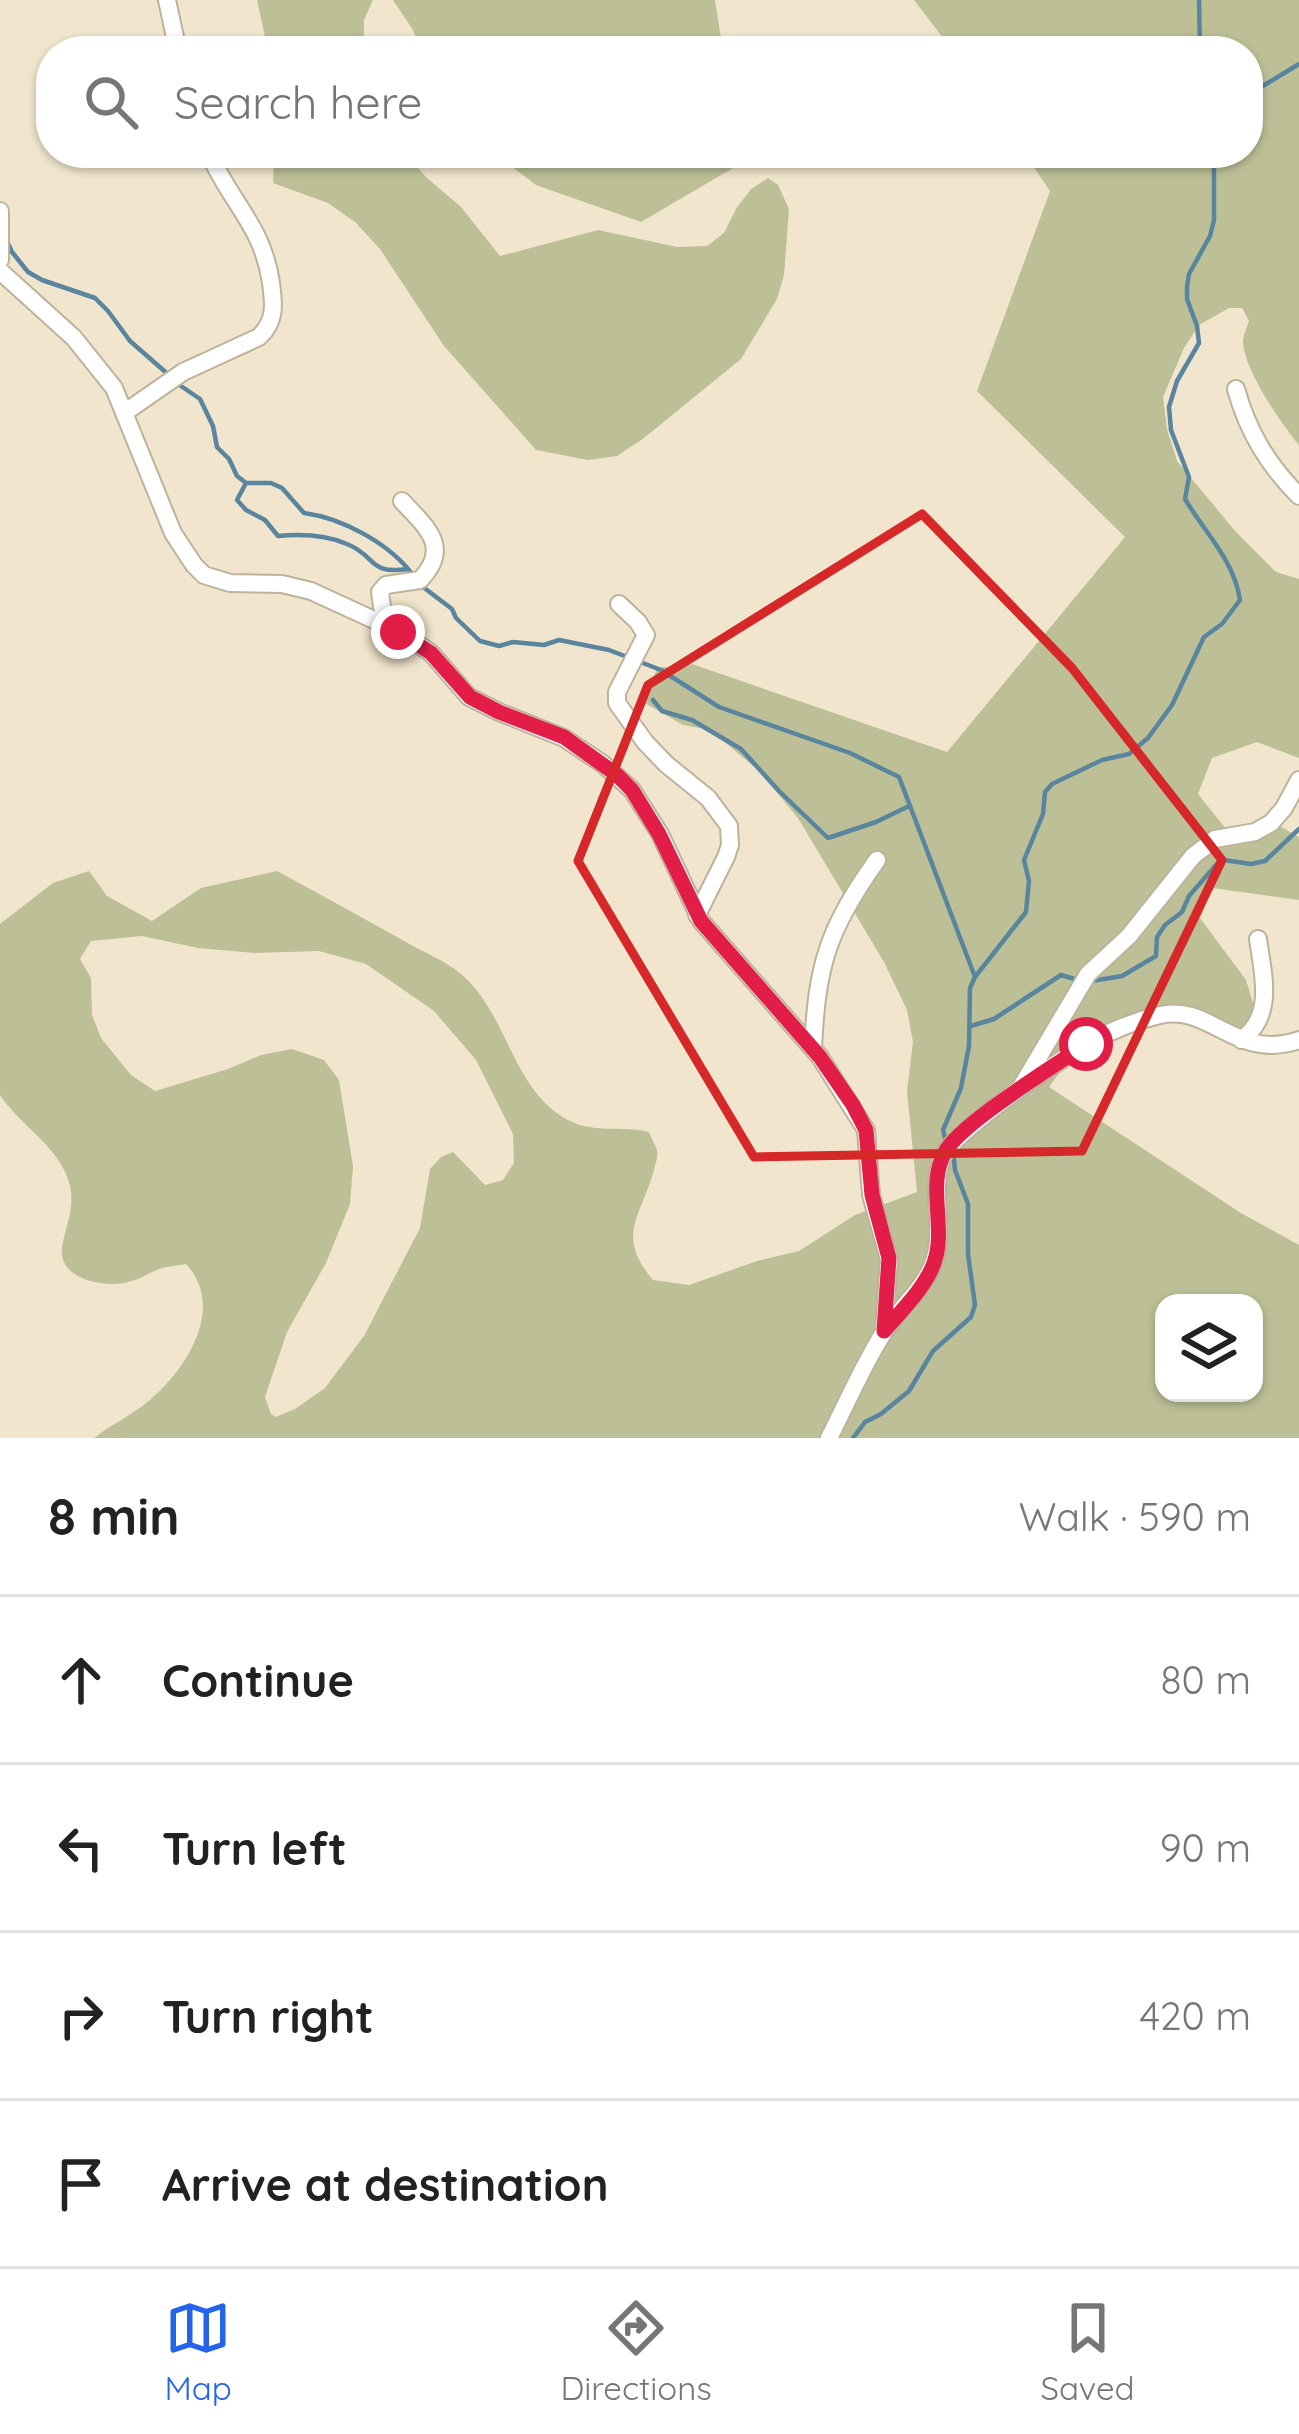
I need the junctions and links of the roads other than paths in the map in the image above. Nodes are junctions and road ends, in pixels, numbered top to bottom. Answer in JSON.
{"nodes":[{"id":1,"x":167,"y":0,"type":"edge"},
{"id":2,"x":175,"y":36,"type":"edge"},
{"id":3,"x":218,"y":168,"type":"edge"},
{"id":4,"x":0,"y":211,"type":"edge"},
{"id":5,"x":0,"y":260,"type":"edge"},
{"id":6,"x":0,"y":271,"type":"edge"},
{"id":7,"x":1236,"y":389,"type":"dead end"},
{"id":8,"x":124,"y":413,"type":"junction"},
{"id":9,"x":1299,"y":496,"type":"edge"},
{"id":10,"x":402,"y":501,"type":"dead end"},
{"id":11,"x":619,"y":604,"type":"dead end"},
{"id":12,"x":393,"y":629,"type":"junction"},
{"id":13,"x":1299,"y":780,"type":"edge"},
{"id":14,"x":877,"y":860,"type":"dead end"},
{"id":15,"x":697,"y":915,"type":"junction"},
{"id":16,"x":1258,"y":939,"type":"dead end"},
{"id":17,"x":1241,"y":1040,"type":"junction"},
{"id":18,"x":1299,"y":1040,"type":"edge"},
{"id":19,"x":813,"y":1048,"type":"junction"},
{"id":20,"x":1018,"y":1091,"type":"junction"},
{"id":21,"x":884,"y":1331,"type":"junction"},
{"id":22,"x":829,"y":1438,"type":"edge"}],
"edges":[{"from":1,"to":2,"type":"street"},
{"from":3,"to":8,"type":"street"},
{"from":4,"to":5,"type":"street"},
{"from":6,"to":8,"type":"street"},
{"from":7,"to":9,"type":"street"},
{"from":8,"to":12,"type":"street"},
{"from":10,"to":12,"type":"street"},
{"from":11,"to":15,"type":"street"},
{"from":12,"to":15,"type":"street"},
{"from":13,"to":20,"type":"street"},
{"from":14,"to":19,"type":"street"},
{"from":15,"to":19,"type":"street"},
{"from":16,"to":17,"type":"street"},
{"from":17,"to":18,"type":"street"},
{"from":17,"to":20,"type":"street"},
{"from":19,"to":21,"type":"street"},
{"from":20,"to":21,"type":"street"},
{"from":21,"to":22,"type":"street"}]}
